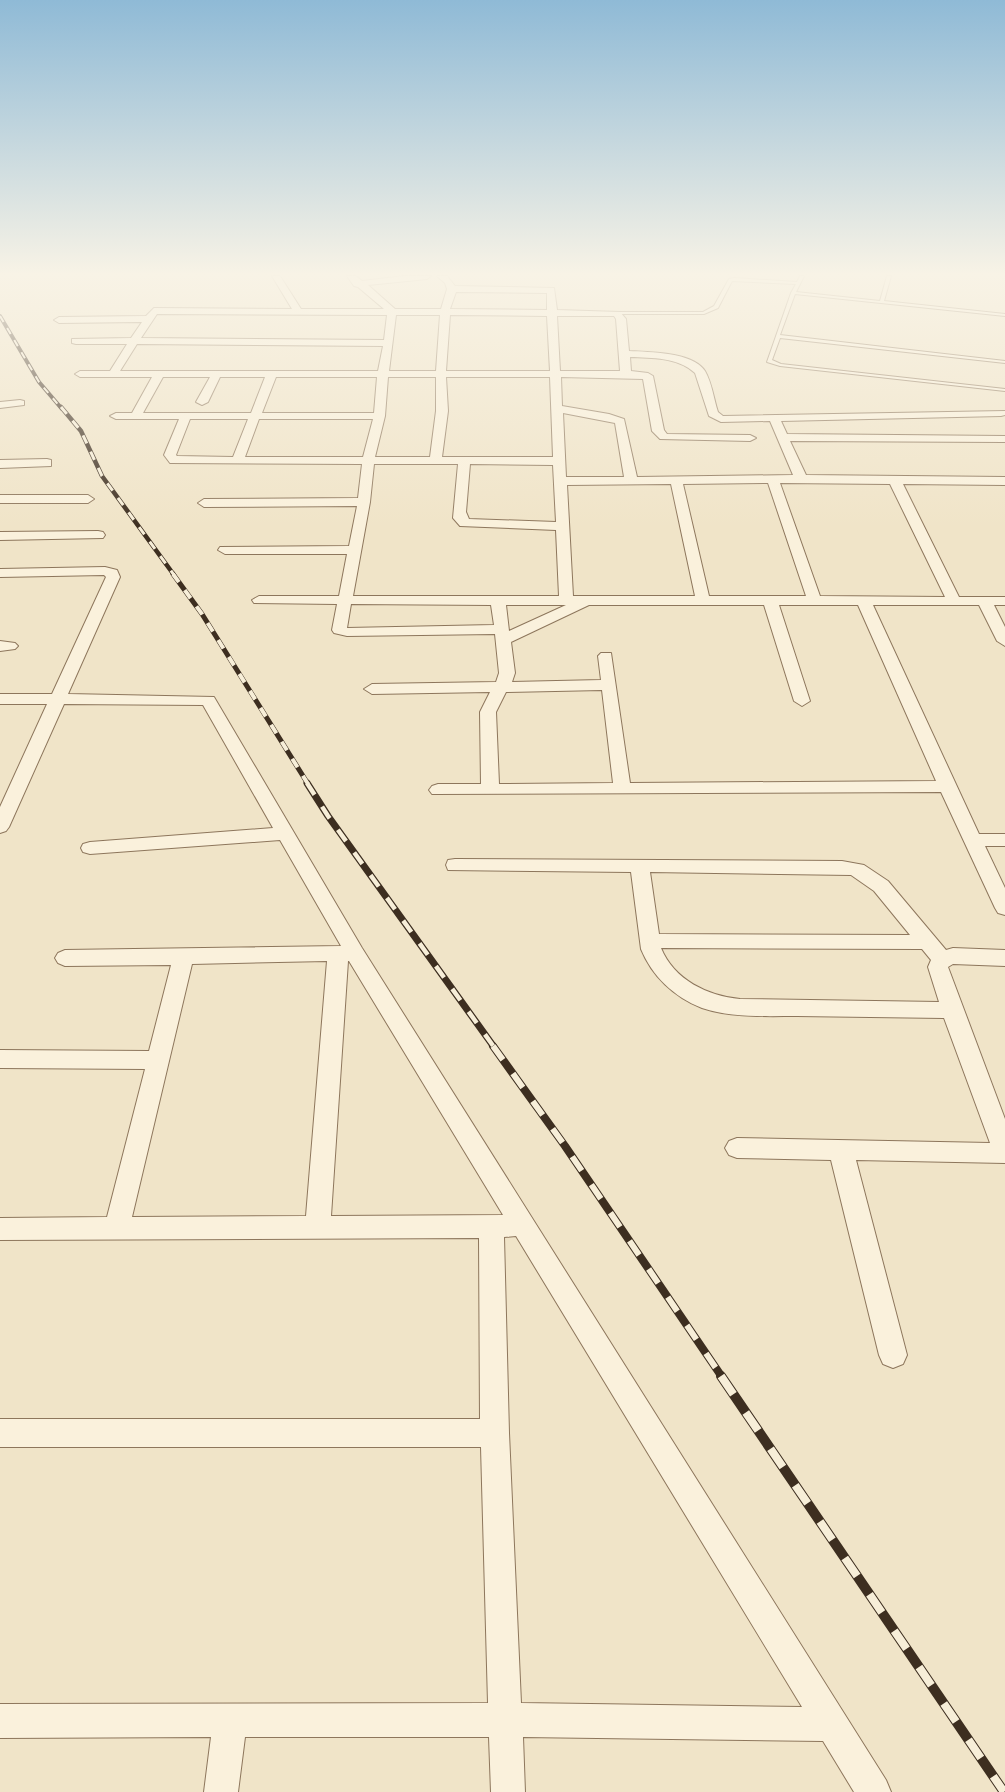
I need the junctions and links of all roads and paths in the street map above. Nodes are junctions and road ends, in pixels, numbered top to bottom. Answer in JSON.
{"nodes":[{"id":1,"x":122,"y":360,"type":"edge"},
{"id":2,"x":386,"y":360,"type":"edge"},
{"id":3,"x":442,"y":360,"type":"edge"},
{"id":4,"x":554,"y":360,"type":"edge"},
{"id":5,"x":625,"y":360,"type":"edge"},
{"id":6,"x":672,"y":360,"type":"edge"},
{"id":7,"x":769,"y":360,"type":"edge"},
{"id":8,"x":984,"y":360,"type":"edge"},
{"id":9,"x":1005,"y":362,"type":"edge"},
{"id":10,"x":441,"y":372,"type":"junction"},
{"id":11,"x":160,"y":373,"type":"junction"},
{"id":12,"x":217,"y":373,"type":"junction"},
{"id":13,"x":272,"y":373,"type":"junction"},
{"id":14,"x":383,"y":373,"type":"junction"},
{"id":15,"x":80,"y":374,"type":"dead end"},
{"id":16,"x":113,"y":374,"type":"junction"},
{"id":17,"x":554,"y":374,"type":"junction"},
{"id":18,"x":626,"y":374,"type":"junction"},
{"id":19,"x":1005,"y":390,"type":"edge"},
{"id":20,"x":1005,"y":400,"type":"edge"},
{"id":21,"x":202,"y":402,"type":"dead end"},
{"id":22,"x":20,"y":403,"type":"dead end"},
{"id":23,"x":0,"y":405,"type":"edge"},
{"id":24,"x":555,"y":408,"type":"junction"},
{"id":25,"x":186,"y":415,"type":"junction"},
{"id":26,"x":256,"y":415,"type":"junction"},
{"id":27,"x":116,"y":416,"type":"dead end"},
{"id":28,"x":136,"y":416,"type":"junction"},
{"id":29,"x":379,"y":416,"type":"junction"},
{"id":30,"x":1003,"y":416,"type":"edge"},
{"id":31,"x":774,"y":417,"type":"junction"},
{"id":32,"x":781,"y":437,"type":"junction"},
{"id":33,"x":750,"y":438,"type":"dead end"},
{"id":34,"x":999,"y":439,"type":"edge"},
{"id":35,"x":1005,"y":456,"type":"edge"},
{"id":36,"x":436,"y":460,"type":"junction"},
{"id":37,"x":464,"y":460,"type":"junction"},
{"id":38,"x":237,"y":461,"type":"junction"},
{"id":39,"x":369,"y":461,"type":"junction"},
{"id":40,"x":558,"y":461,"type":"junction"},
{"id":41,"x":47,"y":463,"type":"dead end"},
{"id":42,"x":0,"y":464,"type":"edge"},
{"id":43,"x":631,"y":479,"type":"junction"},
{"id":44,"x":801,"y":479,"type":"junction"},
{"id":45,"x":676,"y":480,"type":"junction"},
{"id":46,"x":773,"y":480,"type":"junction"},
{"id":47,"x":561,"y":481,"type":"junction"},
{"id":48,"x":895,"y":481,"type":"junction"},
{"id":49,"x":1005,"y":481,"type":"edge"},
{"id":50,"x":0,"y":499,"type":"edge"},
{"id":51,"x":88,"y":499,"type":"dead end"},
{"id":52,"x":364,"y":501,"type":"junction"},
{"id":53,"x":204,"y":503,"type":"dead end"},
{"id":54,"x":563,"y":526,"type":"junction"},
{"id":55,"x":98,"y":535,"type":"dead end"},
{"id":56,"x":0,"y":536,"type":"edge"},
{"id":57,"x":225,"y":550,"type":"dead end"},
{"id":58,"x":353,"y":550,"type":"junction"},
{"id":59,"x":0,"y":573,"type":"edge"},
{"id":60,"x":344,"y":599,"type":"junction"},
{"id":61,"x":566,"y":599,"type":"junction"},
{"id":62,"x":260,"y":600,"type":"dead end"},
{"id":63,"x":498,"y":600,"type":"junction"},
{"id":64,"x":590,"y":600,"type":"junction"},
{"id":65,"x":814,"y":600,"type":"junction"},
{"id":66,"x":703,"y":601,"type":"junction"},
{"id":67,"x":771,"y":601,"type":"junction"},
{"id":68,"x":954,"y":601,"type":"junction"},
{"id":69,"x":984,"y":601,"type":"junction"},
{"id":70,"x":1005,"y":601,"type":"edge"},
{"id":71,"x":864,"y":603,"type":"junction"},
{"id":72,"x":502,"y":634,"type":"junction"},
{"id":73,"x":1005,"y":641,"type":"edge"},
{"id":74,"x":606,"y":656,"type":"dead end"},
{"id":75,"x":609,"y":685,"type":"junction"},
{"id":76,"x":499,"y":688,"type":"junction"},
{"id":77,"x":372,"y":689,"type":"dead end"},
{"id":78,"x":0,"y":699,"type":"edge"},
{"id":79,"x":58,"y":699,"type":"junction"},
{"id":80,"x":802,"y":701,"type":"dead end"},
{"id":81,"x":946,"y":786,"type":"junction"},
{"id":82,"x":622,"y":788,"type":"junction"},
{"id":83,"x":490,"y":789,"type":"junction"},
{"id":84,"x":438,"y":790,"type":"dead end"},
{"id":85,"x":0,"y":827,"type":"edge"},
{"id":86,"x":286,"y":833,"type":"junction"},
{"id":87,"x":972,"y":840,"type":"junction"},
{"id":88,"x":1005,"y":840,"type":"edge"},
{"id":89,"x":90,"y":848,"type":"dead end"},
{"id":90,"x":455,"y":865,"type":"dead end"},
{"id":91,"x":640,"y":866,"type":"junction"},
{"id":92,"x":1005,"y":908,"type":"edge"},
{"id":93,"x":650,"y":941,"type":"junction"},
{"id":94,"x":935,"y":951,"type":"junction"},
{"id":95,"x":347,"y":953,"type":"junction"},
{"id":96,"x":183,"y":957,"type":"junction"},
{"id":97,"x":65,"y":958,"type":"dead end"},
{"id":98,"x":1005,"y":958,"type":"edge"},
{"id":99,"x":952,"y":1010,"type":"junction"},
{"id":100,"x":0,"y":1059,"type":"edge"},
{"id":101,"x":156,"y":1060,"type":"junction"},
{"id":102,"x":1003,"y":1141,"type":"edge"},
{"id":103,"x":736,"y":1148,"type":"dead end"},
{"id":104,"x":841,"y":1150,"type":"junction"},
{"id":105,"x":523,"y":1224,"type":"junction"},
{"id":106,"x":491,"y":1227,"type":"junction"},
{"id":107,"x":318,"y":1228,"type":"junction"},
{"id":108,"x":0,"y":1229,"type":"edge"},
{"id":109,"x":117,"y":1229,"type":"junction"},
{"id":110,"x":893,"y":1355,"type":"dead end"},
{"id":111,"x":0,"y":1433,"type":"edge"},
{"id":112,"x":495,"y":1433,"type":"junction"},
{"id":113,"x":506,"y":1720,"type":"junction"},
{"id":114,"x":0,"y":1721,"type":"edge"},
{"id":115,"x":230,"y":1721,"type":"junction"},
{"id":116,"x":831,"y":1724,"type":"junction"},
{"id":117,"x":221,"y":1792,"type":"edge"},
{"id":118,"x":507,"y":1792,"type":"edge"},
{"id":119,"x":874,"y":1792,"type":"edge"}],
"edges":[{"from":1,"to":16,"type":"street"},
{"from":2,"to":14,"type":"street"},
{"from":3,"to":10,"type":"street"},
{"from":4,"to":17,"type":"street"},
{"from":5,"to":18,"type":"street"},
{"from":6,"to":31,"type":"street"},
{"from":7,"to":19,"type":"lane"},
{"from":8,"to":9,"type":"lane"},
{"from":10,"to":14,"type":"street"},
{"from":10,"to":17,"type":"street"},
{"from":10,"to":36,"type":"street"},
{"from":11,"to":12,"type":"street"},
{"from":11,"to":16,"type":"street"},
{"from":11,"to":28,"type":"street"},
{"from":12,"to":13,"type":"street"},
{"from":12,"to":21,"type":"street"},
{"from":13,"to":14,"type":"street"},
{"from":13,"to":26,"type":"street"},
{"from":14,"to":29,"type":"street"},
{"from":15,"to":16,"type":"street"},
{"from":17,"to":18,"type":"street"},
{"from":17,"to":24,"type":"street"},
{"from":18,"to":33,"type":"street"},
{"from":20,"to":30,"type":"street"},
{"from":22,"to":23,"type":"street"},
{"from":24,"to":40,"type":"street"},
{"from":24,"to":43,"type":"street"},
{"from":25,"to":26,"type":"street"},
{"from":25,"to":28,"type":"street"},
{"from":25,"to":38,"type":"street"},
{"from":26,"to":29,"type":"street"},
{"from":26,"to":38,"type":"street"},
{"from":27,"to":28,"type":"street"},
{"from":29,"to":39,"type":"street"},
{"from":30,"to":31,"type":"street"},
{"from":31,"to":32,"type":"street"},
{"from":32,"to":34,"type":"street"},
{"from":32,"to":44,"type":"street"},
{"from":34,"to":35,"type":"street"},
{"from":36,"to":37,"type":"street"},
{"from":36,"to":39,"type":"street"},
{"from":37,"to":40,"type":"street"},
{"from":37,"to":54,"type":"street"},
{"from":38,"to":39,"type":"street"},
{"from":39,"to":52,"type":"street"},
{"from":40,"to":47,"type":"street"},
{"from":41,"to":42,"type":"street"},
{"from":43,"to":45,"type":"street"},
{"from":43,"to":47,"type":"street"},
{"from":44,"to":46,"type":"street"},
{"from":44,"to":48,"type":"street"},
{"from":45,"to":46,"type":"street"},
{"from":45,"to":66,"type":"street"},
{"from":46,"to":65,"type":"street"},
{"from":47,"to":54,"type":"street"},
{"from":48,"to":49,"type":"street"},
{"from":48,"to":68,"type":"street"},
{"from":50,"to":51,"type":"street"},
{"from":52,"to":53,"type":"street"},
{"from":52,"to":58,"type":"street"},
{"from":54,"to":61,"type":"street"},
{"from":55,"to":56,"type":"street"},
{"from":57,"to":58,"type":"street"},
{"from":58,"to":60,"type":"street"},
{"from":59,"to":79,"type":"street"},
{"from":60,"to":62,"type":"street"},
{"from":60,"to":63,"type":"street"},
{"from":60,"to":72,"type":"street"},
{"from":61,"to":63,"type":"street"},
{"from":61,"to":64,"type":"street"},
{"from":63,"to":72,"type":"street"},
{"from":64,"to":66,"type":"street"},
{"from":64,"to":72,"type":"street"},
{"from":65,"to":67,"type":"street"},
{"from":65,"to":71,"type":"street"},
{"from":66,"to":67,"type":"street"},
{"from":67,"to":80,"type":"street"},
{"from":68,"to":69,"type":"street"},
{"from":68,"to":71,"type":"street"},
{"from":69,"to":70,"type":"street"},
{"from":69,"to":73,"type":"street"},
{"from":71,"to":81,"type":"street"},
{"from":72,"to":76,"type":"street"},
{"from":74,"to":75,"type":"street"},
{"from":75,"to":76,"type":"street"},
{"from":75,"to":82,"type":"street"},
{"from":76,"to":77,"type":"street"},
{"from":76,"to":83,"type":"street"},
{"from":78,"to":79,"type":"street"},
{"from":79,"to":85,"type":"street"},
{"from":79,"to":86,"type":"street"},
{"from":81,"to":82,"type":"street"},
{"from":81,"to":87,"type":"street"},
{"from":82,"to":83,"type":"street"},
{"from":83,"to":84,"type":"street"},
{"from":86,"to":89,"type":"street"},
{"from":86,"to":95,"type":"street"},
{"from":87,"to":88,"type":"street"},
{"from":87,"to":92,"type":"street"},
{"from":90,"to":91,"type":"street"},
{"from":91,"to":93,"type":"street"},
{"from":91,"to":94,"type":"street"},
{"from":93,"to":94,"type":"street"},
{"from":93,"to":99,"type":"street"},
{"from":94,"to":98,"type":"street"},
{"from":94,"to":99,"type":"street"},
{"from":95,"to":96,"type":"street"},
{"from":95,"to":105,"type":"street"},
{"from":95,"to":107,"type":"street"},
{"from":96,"to":97,"type":"street"},
{"from":96,"to":101,"type":"street"},
{"from":99,"to":102,"type":"street"},
{"from":100,"to":101,"type":"street"},
{"from":101,"to":109,"type":"street"},
{"from":102,"to":104,"type":"street"},
{"from":103,"to":104,"type":"street"},
{"from":104,"to":110,"type":"street"},
{"from":105,"to":106,"type":"street"},
{"from":105,"to":116,"type":"street"},
{"from":106,"to":107,"type":"street"},
{"from":106,"to":112,"type":"street"},
{"from":107,"to":109,"type":"street"},
{"from":108,"to":109,"type":"street"},
{"from":111,"to":112,"type":"street"},
{"from":112,"to":113,"type":"street"},
{"from":113,"to":115,"type":"street"},
{"from":113,"to":116,"type":"street"},
{"from":113,"to":118,"type":"street"},
{"from":114,"to":115,"type":"street"},
{"from":115,"to":117,"type":"street"},
{"from":116,"to":119,"type":"street"}]}
